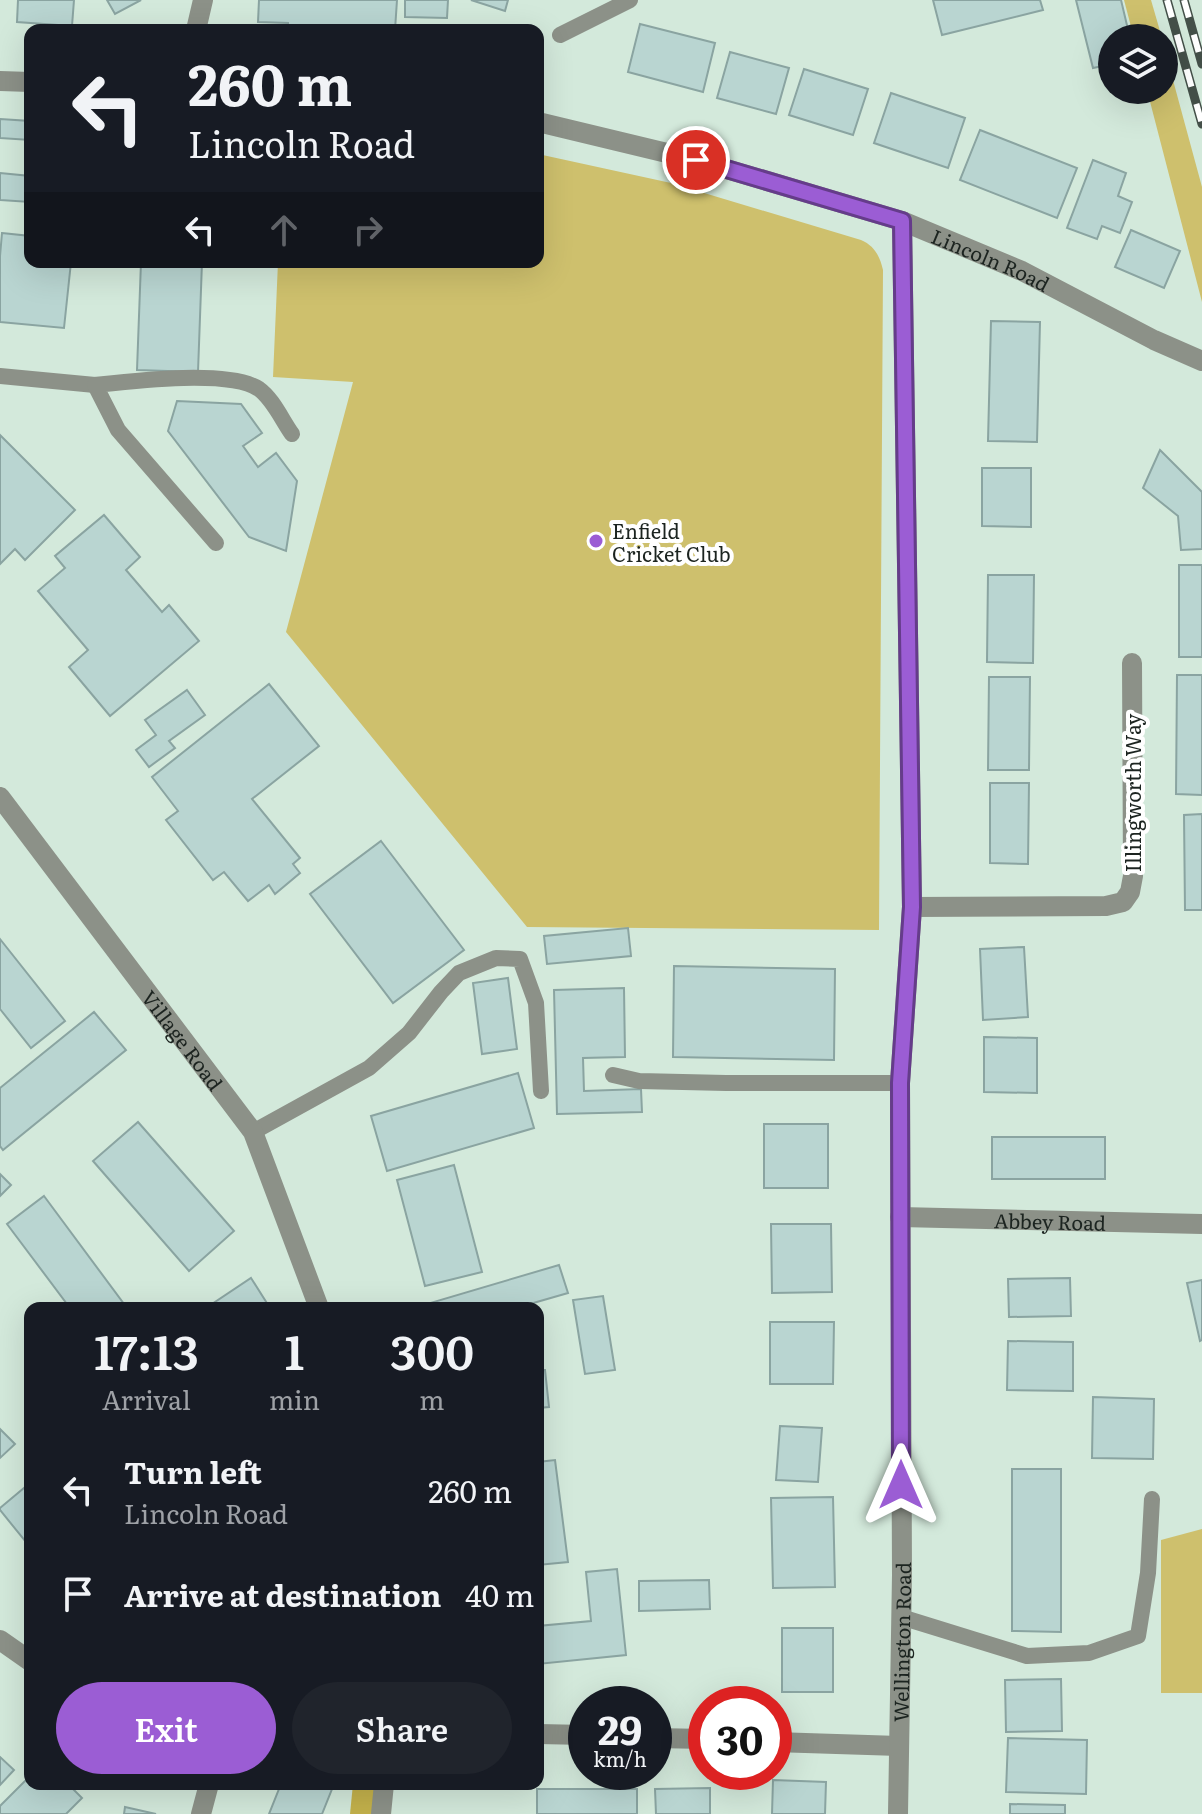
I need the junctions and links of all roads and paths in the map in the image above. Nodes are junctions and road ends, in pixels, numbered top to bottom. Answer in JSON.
{"nodes":[{"id":1,"x":203,"y":0,"type":"edge"},
{"id":2,"x":630,"y":0,"type":"edge"},
{"id":3,"x":197,"y":24,"type":"edge"},
{"id":4,"x":560,"y":35,"type":"dead end"},
{"id":5,"x":0,"y":81,"type":"edge"},
{"id":6,"x":24,"y":82,"type":"edge"},
{"id":7,"x":544,"y":123,"type":"edge"},
{"id":8,"x":902,"y":221,"type":"junction"},
{"id":9,"x":1202,"y":361,"type":"edge"},
{"id":10,"x":0,"y":376,"type":"edge"},
{"id":11,"x":95,"y":385,"type":"junction"},
{"id":12,"x":292,"y":434,"type":"dead end"},
{"id":13,"x":216,"y":543,"type":"dead end"},
{"id":14,"x":1132,"y":663,"type":"dead end"},
{"id":15,"x":0,"y":797,"type":"edge"},
{"id":16,"x":912,"y":907,"type":"junction"},
{"id":17,"x":613,"y":1075,"type":"dead end"},
{"id":18,"x":900,"y":1083,"type":"junction"},
{"id":19,"x":541,"y":1091,"type":"dead end"},
{"id":20,"x":253,"y":1132,"type":"junction"},
{"id":21,"x":900,"y":1217,"type":"junction"},
{"id":22,"x":1202,"y":1224,"type":"edge"},
{"id":23,"x":317,"y":1302,"type":"edge"},
{"id":24,"x":1152,"y":1499,"type":"dead end"},
{"id":25,"x":901,"y":1617,"type":"junction"},
{"id":26,"x":0,"y":1640,"type":"edge"},
{"id":27,"x":24,"y":1657,"type":"edge"},
{"id":28,"x":544,"y":1734,"type":"edge"},
{"id":29,"x":568,"y":1735,"type":"edge"},
{"id":30,"x":792,"y":1743,"type":"edge"},
{"id":31,"x":899,"y":1746,"type":"junction"},
{"id":32,"x":207,"y":1790,"type":"edge"},
{"id":33,"x":383,"y":1790,"type":"edge"},
{"id":34,"x":201,"y":1814,"type":"edge"},
{"id":35,"x":381,"y":1814,"type":"edge"},
{"id":36,"x":898,"y":1814,"type":"edge"}],
"edges":[{"from":1,"to":3,"type":"street"},
{"from":2,"to":4,"type":"lane"},
{"from":5,"to":6,"type":"street"},
{"from":7,"to":8,"type":"street","name":"Lincoln Road"},
{"from":8,"to":9,"type":"street","name":"Lincoln Road"},
{"from":8,"to":16,"type":"street","name":"Wellington Road"},
{"from":10,"to":11,"type":"lane"},
{"from":11,"to":12,"type":"lane"},
{"from":11,"to":13,"type":"lane"},
{"from":14,"to":16,"type":"street","name":"Illingworth Way"},
{"from":15,"to":20,"type":"street","name":"Village Road"},
{"from":16,"to":18,"type":"street","name":"Wellington Road"},
{"from":17,"to":18,"type":"lane"},
{"from":18,"to":21,"type":"street","name":"Wellington Road"},
{"from":19,"to":20,"type":"lane"},
{"from":20,"to":23,"type":"street","name":"Village Road"},
{"from":21,"to":22,"type":"street","name":"Abbey Road"},
{"from":21,"to":25,"type":"street","name":"Wellington Road"},
{"from":24,"to":25,"type":"lane"},
{"from":25,"to":31,"type":"street","name":"Wellington Road"},
{"from":26,"to":27,"type":"street"},
{"from":28,"to":29,"type":"street"},
{"from":30,"to":31,"type":"street"},
{"from":31,"to":36,"type":"street","name":"Wellington Road"},
{"from":32,"to":34,"type":"street"},
{"from":33,"to":35,"type":"street"}]}
